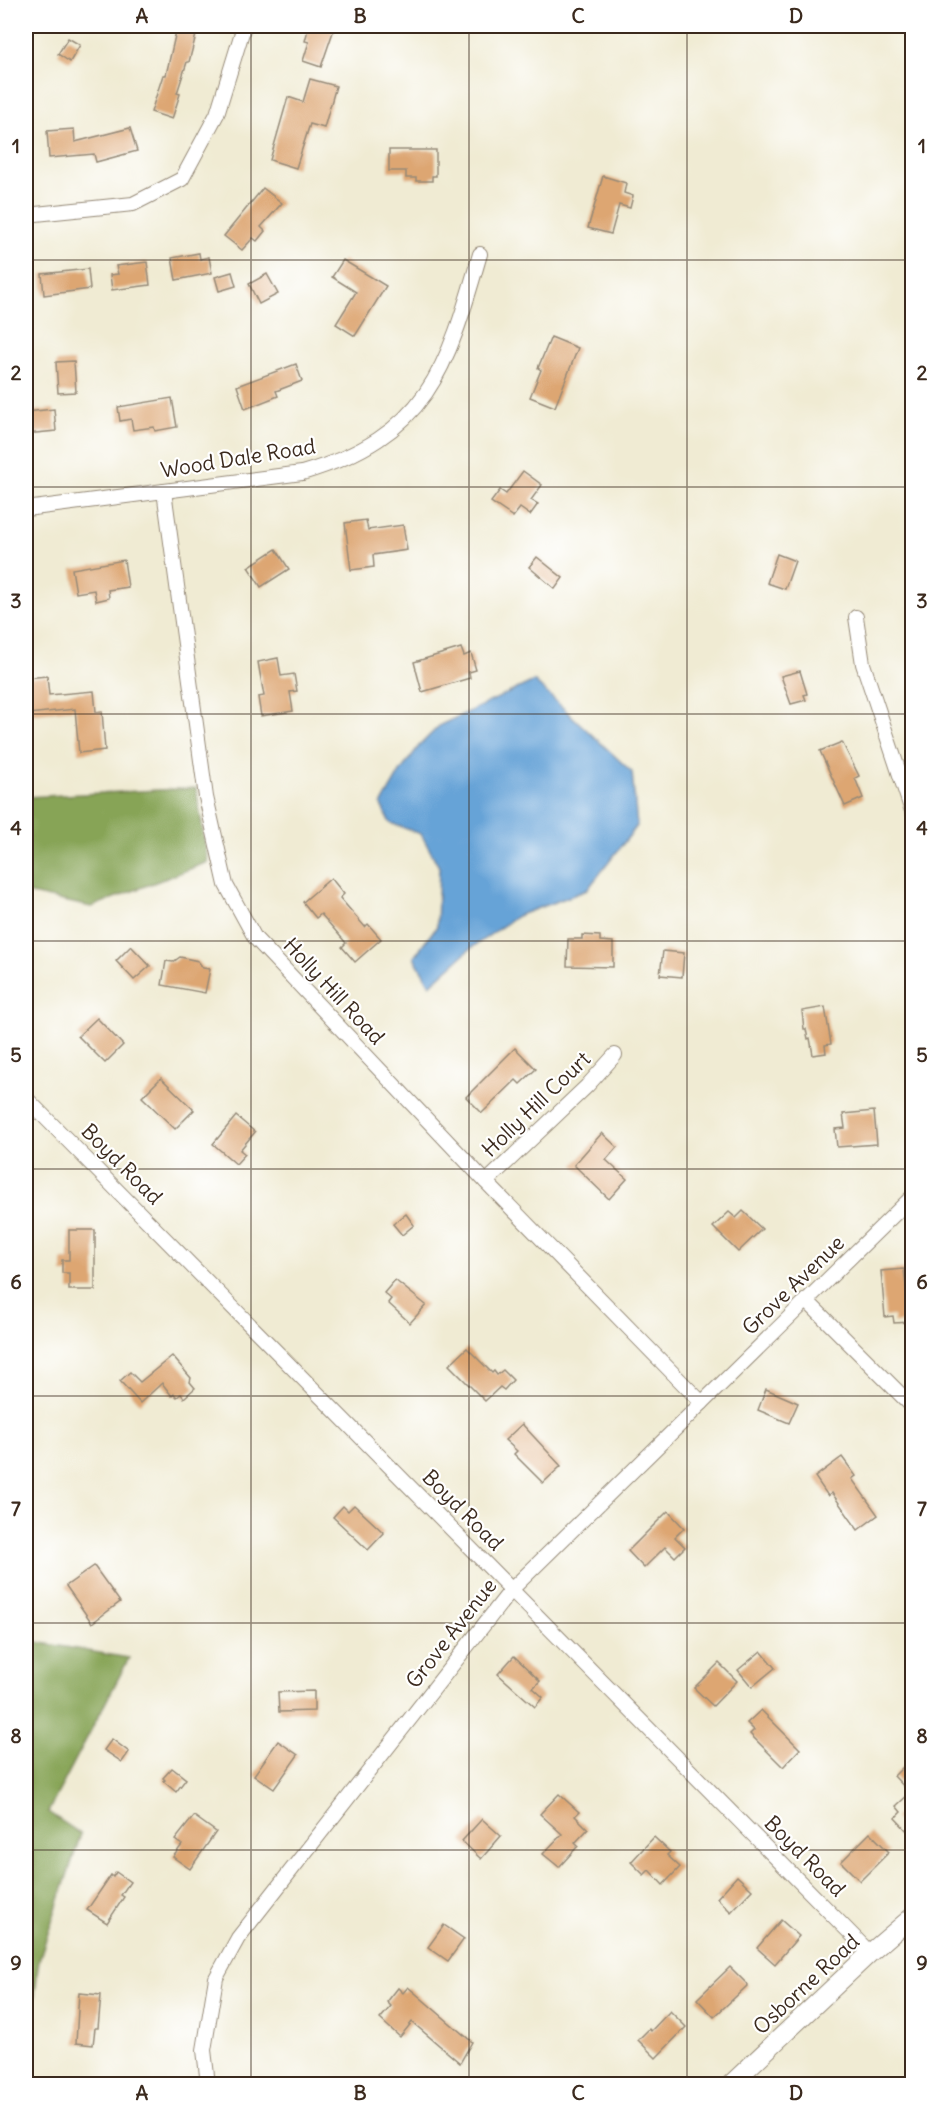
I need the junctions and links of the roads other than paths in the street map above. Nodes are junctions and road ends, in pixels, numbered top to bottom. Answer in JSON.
{"nodes":[{"id":1,"x":244,"y":26,"type":"edge"},
{"id":2,"x":26,"y":215,"type":"edge"},
{"id":3,"x":480,"y":254,"type":"dead end"},
{"id":4,"x":164,"y":491,"type":"junction"},
{"id":5,"x":26,"y":509,"type":"edge"},
{"id":6,"x":856,"y":617,"type":"dead end"},
{"id":7,"x":912,"y":811,"type":"edge"},
{"id":8,"x":615,"y":1055,"type":"dead end"},
{"id":9,"x":26,"y":1098,"type":"edge"},
{"id":10,"x":486,"y":1182,"type":"junction"},
{"id":11,"x":912,"y":1197,"type":"edge"},
{"id":12,"x":806,"y":1300,"type":"junction"},
{"id":13,"x":702,"y":1403,"type":"junction"},
{"id":14,"x":912,"y":1406,"type":"edge"},
{"id":15,"x":512,"y":1589,"type":"junction"},
{"id":16,"x":912,"y":1917,"type":"edge"},
{"id":17,"x":870,"y":1953,"type":"junction"},
{"id":18,"x":208,"y":2085,"type":"edge"},
{"id":19,"x":731,"y":2085,"type":"edge"}],
"edges":[{"from":1,"to":2,"type":"street"},
{"from":3,"to":4,"type":"street","name":"Wood Dale Road"},
{"from":4,"to":5,"type":"street","name":"Wood Dale Road"},
{"from":4,"to":10,"type":"street","name":"Holly Hill Road"},
{"from":6,"to":7,"type":"street"},
{"from":8,"to":10,"type":"street","name":"Holly Hill Court"},
{"from":9,"to":15,"type":"street","name":"Boyd Road"},
{"from":10,"to":13,"type":"street","name":"Holly Hill Road"},
{"from":11,"to":12,"type":"street","name":"Grove Avenue"},
{"from":12,"to":13,"type":"street","name":"Grove Avenue"},
{"from":12,"to":14,"type":"street"},
{"from":13,"to":15,"type":"street","name":"Grove Avenue"},
{"from":15,"to":17,"type":"street","name":"Boyd Road"},
{"from":15,"to":18,"type":"street","name":"Grove Avenue"},
{"from":16,"to":17,"type":"street","name":"Osborne Road"},
{"from":17,"to":19,"type":"street","name":"Osborne Road"}]}
